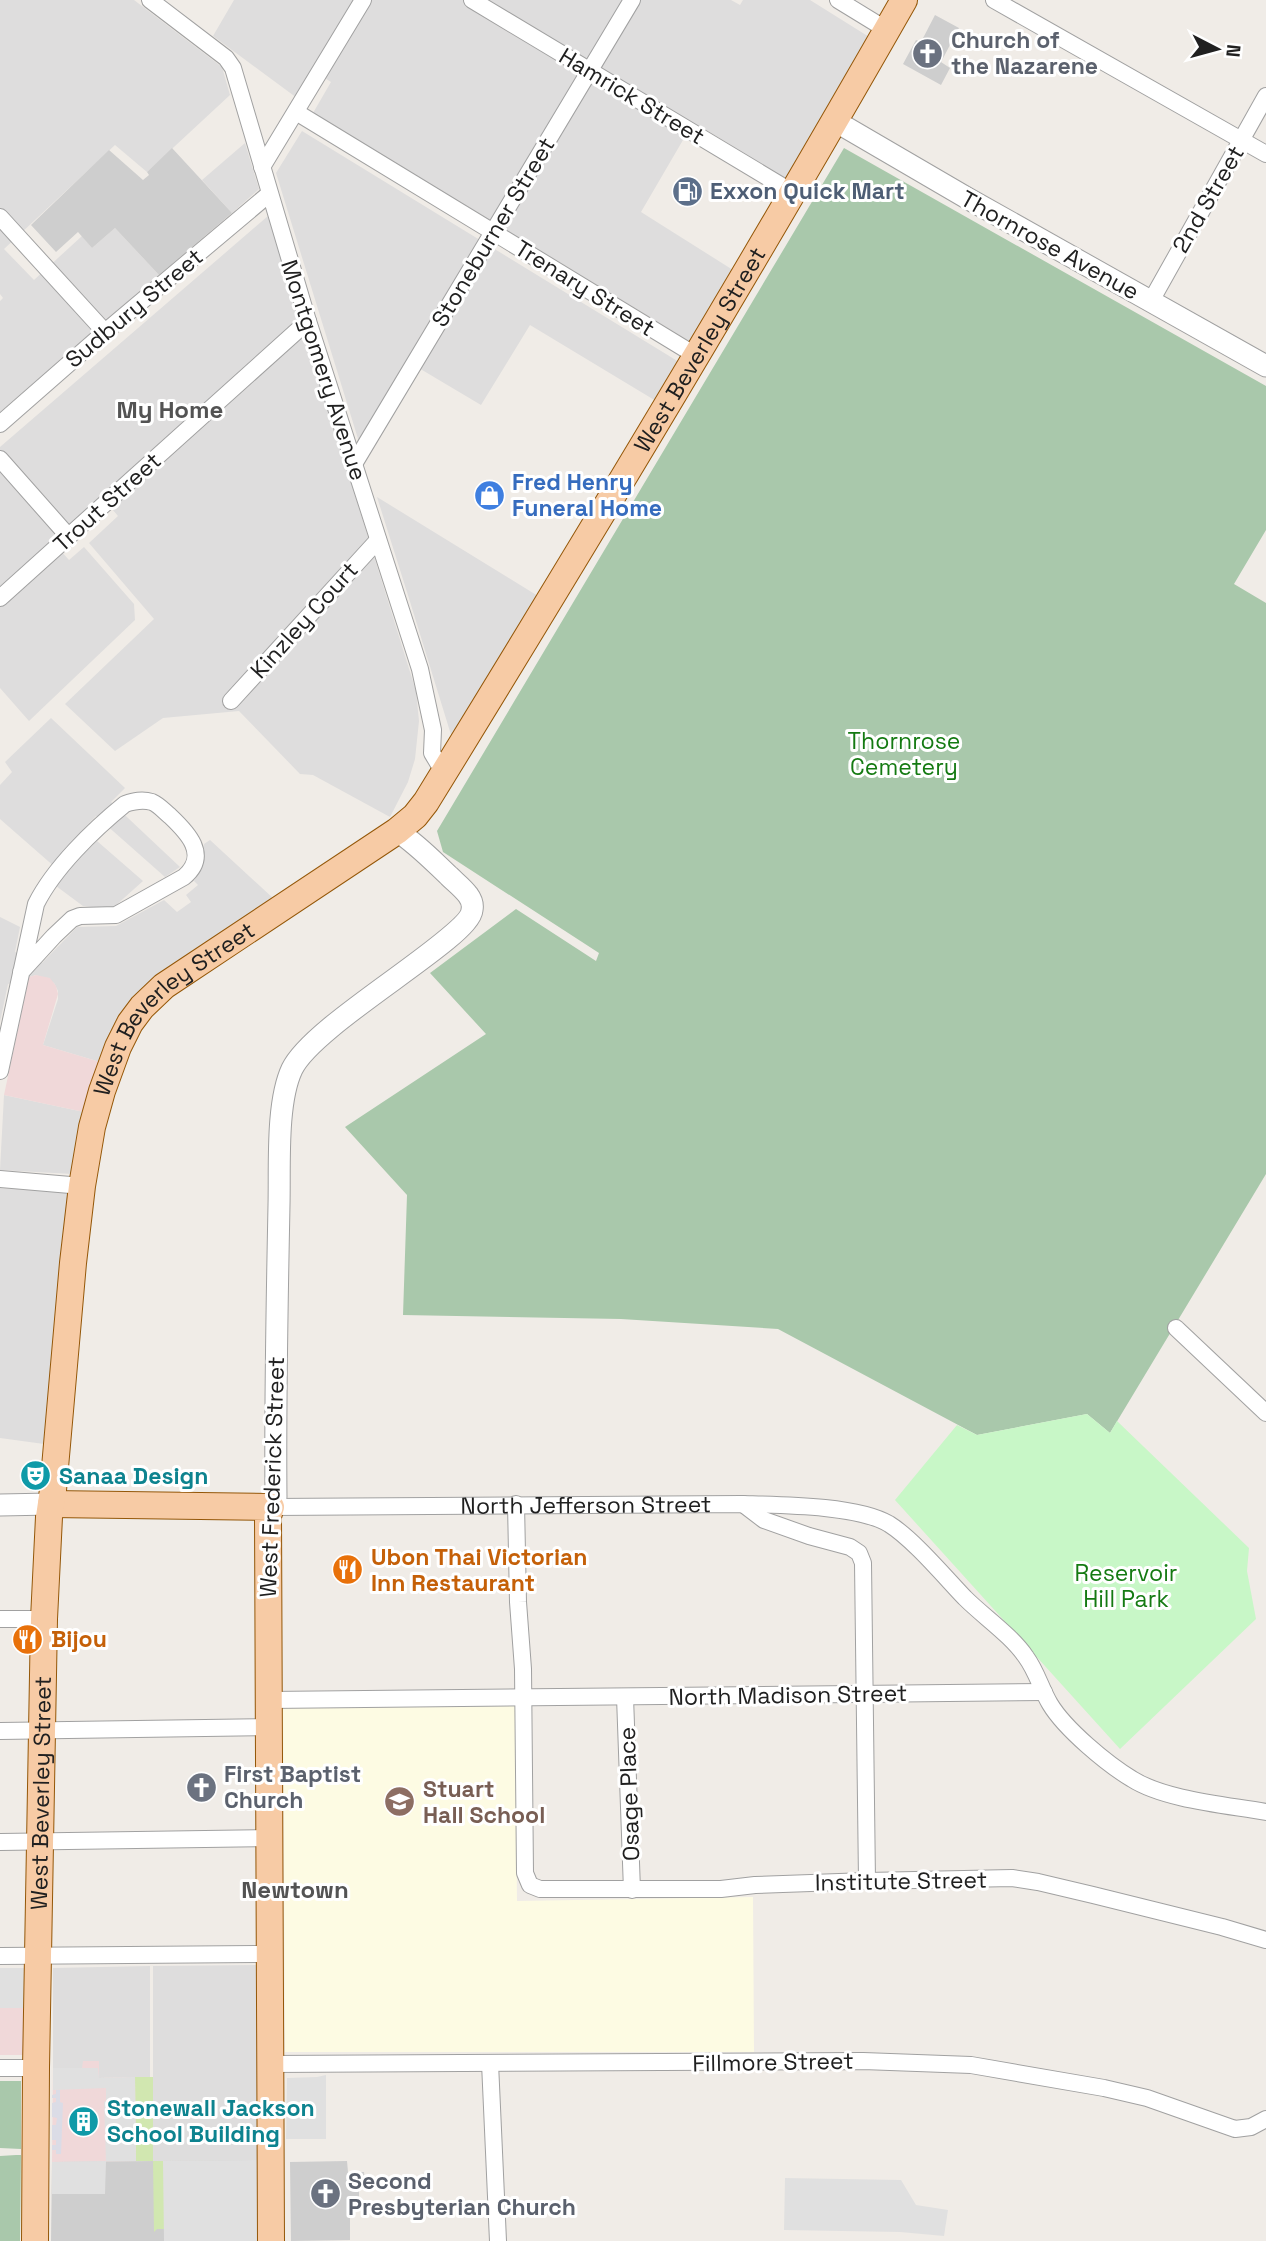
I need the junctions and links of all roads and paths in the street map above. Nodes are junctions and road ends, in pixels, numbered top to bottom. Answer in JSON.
{"nodes":[{"id":1,"x":150,"y":0,"type":"edge"},
{"id":2,"x":363,"y":0,"type":"edge"},
{"id":3,"x":472,"y":0,"type":"edge"},
{"id":4,"x":632,"y":0,"type":"edge"},
{"id":5,"x":838,"y":0,"type":"edge"},
{"id":6,"x":904,"y":0,"type":"edge"},
{"id":7,"x":994,"y":0,"type":"edge"},
{"id":8,"x":887,"y":30,"type":"junction"},
{"id":9,"x":590,"y":71,"type":"junction"},
{"id":10,"x":1266,"y":96,"type":"edge"},
{"id":11,"x":296,"y":112,"type":"junction"},
{"id":12,"x":835,"y":121,"type":"junction"},
{"id":13,"x":1241,"y":141,"type":"junction"},
{"id":14,"x":1266,"y":154,"type":"edge"},
{"id":15,"x":262,"y":167,"type":"junction"},
{"id":16,"x":792,"y":192,"type":"junction"},
{"id":17,"x":269,"y":194,"type":"junction"},
{"id":18,"x":0,"y":217,"type":"edge"},
{"id":19,"x":494,"y":232,"type":"junction"},
{"id":20,"x":1151,"y":301,"type":"junction"},
{"id":21,"x":308,"y":321,"type":"junction"},
{"id":22,"x":105,"y":332,"type":"junction"},
{"id":23,"x":695,"y":355,"type":"junction"},
{"id":24,"x":1266,"y":366,"type":"edge"},
{"id":25,"x":0,"y":424,"type":"edge"},
{"id":26,"x":0,"y":459,"type":"edge"},
{"id":27,"x":354,"y":464,"type":"junction"},
{"id":28,"x":69,"y":537,"type":"junction"},
{"id":29,"x":378,"y":540,"type":"junction"},
{"id":30,"x":0,"y":598,"type":"edge"},
{"id":31,"x":231,"y":701,"type":"dead end"},
{"id":32,"x":444,"y":773,"type":"junction"},
{"id":33,"x":397,"y":831,"type":"junction"},
{"id":34,"x":21,"y":972,"type":"junction"},
{"id":35,"x":0,"y":1072,"type":"edge"},
{"id":36,"x":0,"y":1179,"type":"edge"},
{"id":37,"x":82,"y":1186,"type":"junction"},
{"id":38,"x":1176,"y":1328,"type":"dead end"},
{"id":39,"x":1266,"y":1413,"type":"edge"},
{"id":40,"x":51,"y":1504,"type":"junction"},
{"id":41,"x":516,"y":1504,"type":"junction"},
{"id":42,"x":742,"y":1504,"type":"junction"},
{"id":43,"x":0,"y":1505,"type":"edge"},
{"id":44,"x":271,"y":1507,"type":"junction"},
{"id":45,"x":0,"y":1619,"type":"edge"},
{"id":46,"x":44,"y":1619,"type":"junction"},
{"id":47,"x":1044,"y":1692,"type":"junction"},
{"id":48,"x":865,"y":1694,"type":"junction"},
{"id":49,"x":625,"y":1697,"type":"junction"},
{"id":50,"x":524,"y":1698,"type":"junction"},
{"id":51,"x":269,"y":1700,"type":"junction"},
{"id":52,"x":269,"y":1727,"type":"junction"},
{"id":53,"x":42,"y":1730,"type":"junction"},
{"id":54,"x":0,"y":1731,"type":"edge"},
{"id":55,"x":1266,"y":1812,"type":"edge"},
{"id":56,"x":268,"y":1838,"type":"junction"},
{"id":57,"x":40,"y":1841,"type":"junction"},
{"id":58,"x":0,"y":1842,"type":"edge"},
{"id":59,"x":867,"y":1881,"type":"junction"},
{"id":60,"x":632,"y":1890,"type":"junction"},
{"id":61,"x":1266,"y":1940,"type":"edge"},
{"id":62,"x":269,"y":1954,"type":"junction"},
{"id":63,"x":0,"y":1955,"type":"edge"},
{"id":64,"x":38,"y":1955,"type":"junction"},
{"id":65,"x":491,"y":2063,"type":"junction"},
{"id":66,"x":270,"y":2064,"type":"junction"},
{"id":67,"x":0,"y":2068,"type":"edge"},
{"id":68,"x":36,"y":2068,"type":"junction"},
{"id":69,"x":1266,"y":2119,"type":"edge"},
{"id":70,"x":35,"y":2241,"type":"edge"},
{"id":71,"x":271,"y":2241,"type":"edge"},
{"id":72,"x":498,"y":2241,"type":"edge"}],
"edges":[{"from":1,"to":15,"type":"street","name":"Montgomery Avenue"},
{"from":2,"to":11,"type":"street"},
{"from":3,"to":9,"type":"street","name":"Hamrick Street"},
{"from":4,"to":9,"type":"street","name":"Stoneburner Street"},
{"from":5,"to":8,"type":"street"},
{"from":6,"to":8,"type":"main road","name":"West Beverley Street"},
{"from":7,"to":13,"type":"street"},
{"from":8,"to":12,"type":"main road","name":"West Beverley Street"},
{"from":9,"to":16,"type":"street","name":"Hamrick Street"},
{"from":9,"to":19,"type":"street","name":"Stoneburner Street"},
{"from":10,"to":13,"type":"street","name":"2nd Street"},
{"from":11,"to":15,"type":"street"},
{"from":11,"to":19,"type":"street","name":"Trenary Street"},
{"from":12,"to":16,"type":"main road","name":"West Beverley Street"},
{"from":12,"to":20,"type":"street","name":"Thornrose Avenue"},
{"from":13,"to":14,"type":"street"},
{"from":13,"to":20,"type":"street","name":"2nd Street"},
{"from":15,"to":17,"type":"street","name":"Montgomery Avenue"},
{"from":16,"to":23,"type":"main road","name":"West Beverley Street"},
{"from":17,"to":21,"type":"street","name":"Montgomery Avenue"},
{"from":17,"to":22,"type":"street","name":"Sudbury Street"},
{"from":18,"to":22,"type":"street"},
{"from":19,"to":23,"type":"street","name":"Trenary Street"},
{"from":19,"to":27,"type":"street","name":"Stoneburner Street"},
{"from":20,"to":24,"type":"street","name":"Thornrose Avenue"},
{"from":21,"to":27,"type":"street","name":"Montgomery Avenue"},
{"from":21,"to":28,"type":"street","name":"Trout Street"},
{"from":22,"to":25,"type":"street","name":"Sudbury Street"},
{"from":23,"to":32,"type":"main road","name":"West Beverley Street"},
{"from":26,"to":28,"type":"street"},
{"from":27,"to":29,"type":"street","name":"Montgomery Avenue"},
{"from":28,"to":30,"type":"street","name":"Trout Street"},
{"from":29,"to":31,"type":"street","name":"Kinzley Court"},
{"from":29,"to":32,"type":"street","name":"Montgomery Avenue"},
{"from":32,"to":33,"type":"main road","name":"West Beverley Street"},
{"from":33,"to":37,"type":"main road","name":"West Beverley Street"},
{"from":33,"to":44,"type":"street","name":"West Frederick Street"},
{"from":34,"to":34,"type":"street"},
{"from":34,"to":35,"type":"street"},
{"from":36,"to":37,"type":"street"},
{"from":37,"to":40,"type":"main road","name":"West Beverley Street"},
{"from":38,"to":39,"type":"street"},
{"from":40,"to":43,"type":"street"},
{"from":40,"to":44,"type":"main road","name":"North Jefferson Street"},
{"from":40,"to":46,"type":"main road","name":"West Beverley Street"},
{"from":41,"to":42,"type":"street","name":"North Jefferson Street"},
{"from":41,"to":44,"type":"street","name":"North Jefferson Street"},
{"from":41,"to":50,"type":"street"},
{"from":42,"to":47,"type":"street","name":"North Jefferson Street"},
{"from":42,"to":48,"type":"street"},
{"from":44,"to":51,"type":"main road","name":"West Frederick Street"},
{"from":45,"to":46,"type":"street"},
{"from":46,"to":53,"type":"main road","name":"West Beverley Street"},
{"from":47,"to":48,"type":"street","name":"North Madison Street"},
{"from":47,"to":55,"type":"street"},
{"from":48,"to":49,"type":"street","name":"North Madison Street"},
{"from":48,"to":59,"type":"street"},
{"from":49,"to":50,"type":"street","name":"North Madison Street"},
{"from":49,"to":60,"type":"street","name":"Osage Place"},
{"from":50,"to":51,"type":"street","name":"North Madison Street"},
{"from":50,"to":60,"type":"street","name":"Institute Street"},
{"from":51,"to":52,"type":"main road","name":"West Frederick Street"},
{"from":52,"to":53,"type":"street"},
{"from":52,"to":56,"type":"main road","name":"West Frederick Street"},
{"from":53,"to":54,"type":"street"},
{"from":53,"to":57,"type":"main road","name":"West Beverley Street"},
{"from":56,"to":57,"type":"street"},
{"from":56,"to":62,"type":"main road","name":"West Frederick Street"},
{"from":57,"to":58,"type":"street"},
{"from":57,"to":64,"type":"main road","name":"West Beverley Street"},
{"from":59,"to":60,"type":"street","name":"Institute Street"},
{"from":59,"to":61,"type":"street","name":"Institute Street"},
{"from":62,"to":64,"type":"street"},
{"from":62,"to":66,"type":"main road","name":"West Frederick Street"},
{"from":63,"to":64,"type":"street"},
{"from":64,"to":68,"type":"main road","name":"West Beverley Street"},
{"from":65,"to":66,"type":"street","name":"Fillmore Street"},
{"from":65,"to":69,"type":"street","name":"Fillmore Street"},
{"from":65,"to":72,"type":"street"},
{"from":66,"to":71,"type":"main road","name":"West Frederick Street"},
{"from":67,"to":68,"type":"street"},
{"from":68,"to":70,"type":"main road","name":"West Beverley Street"}]}
